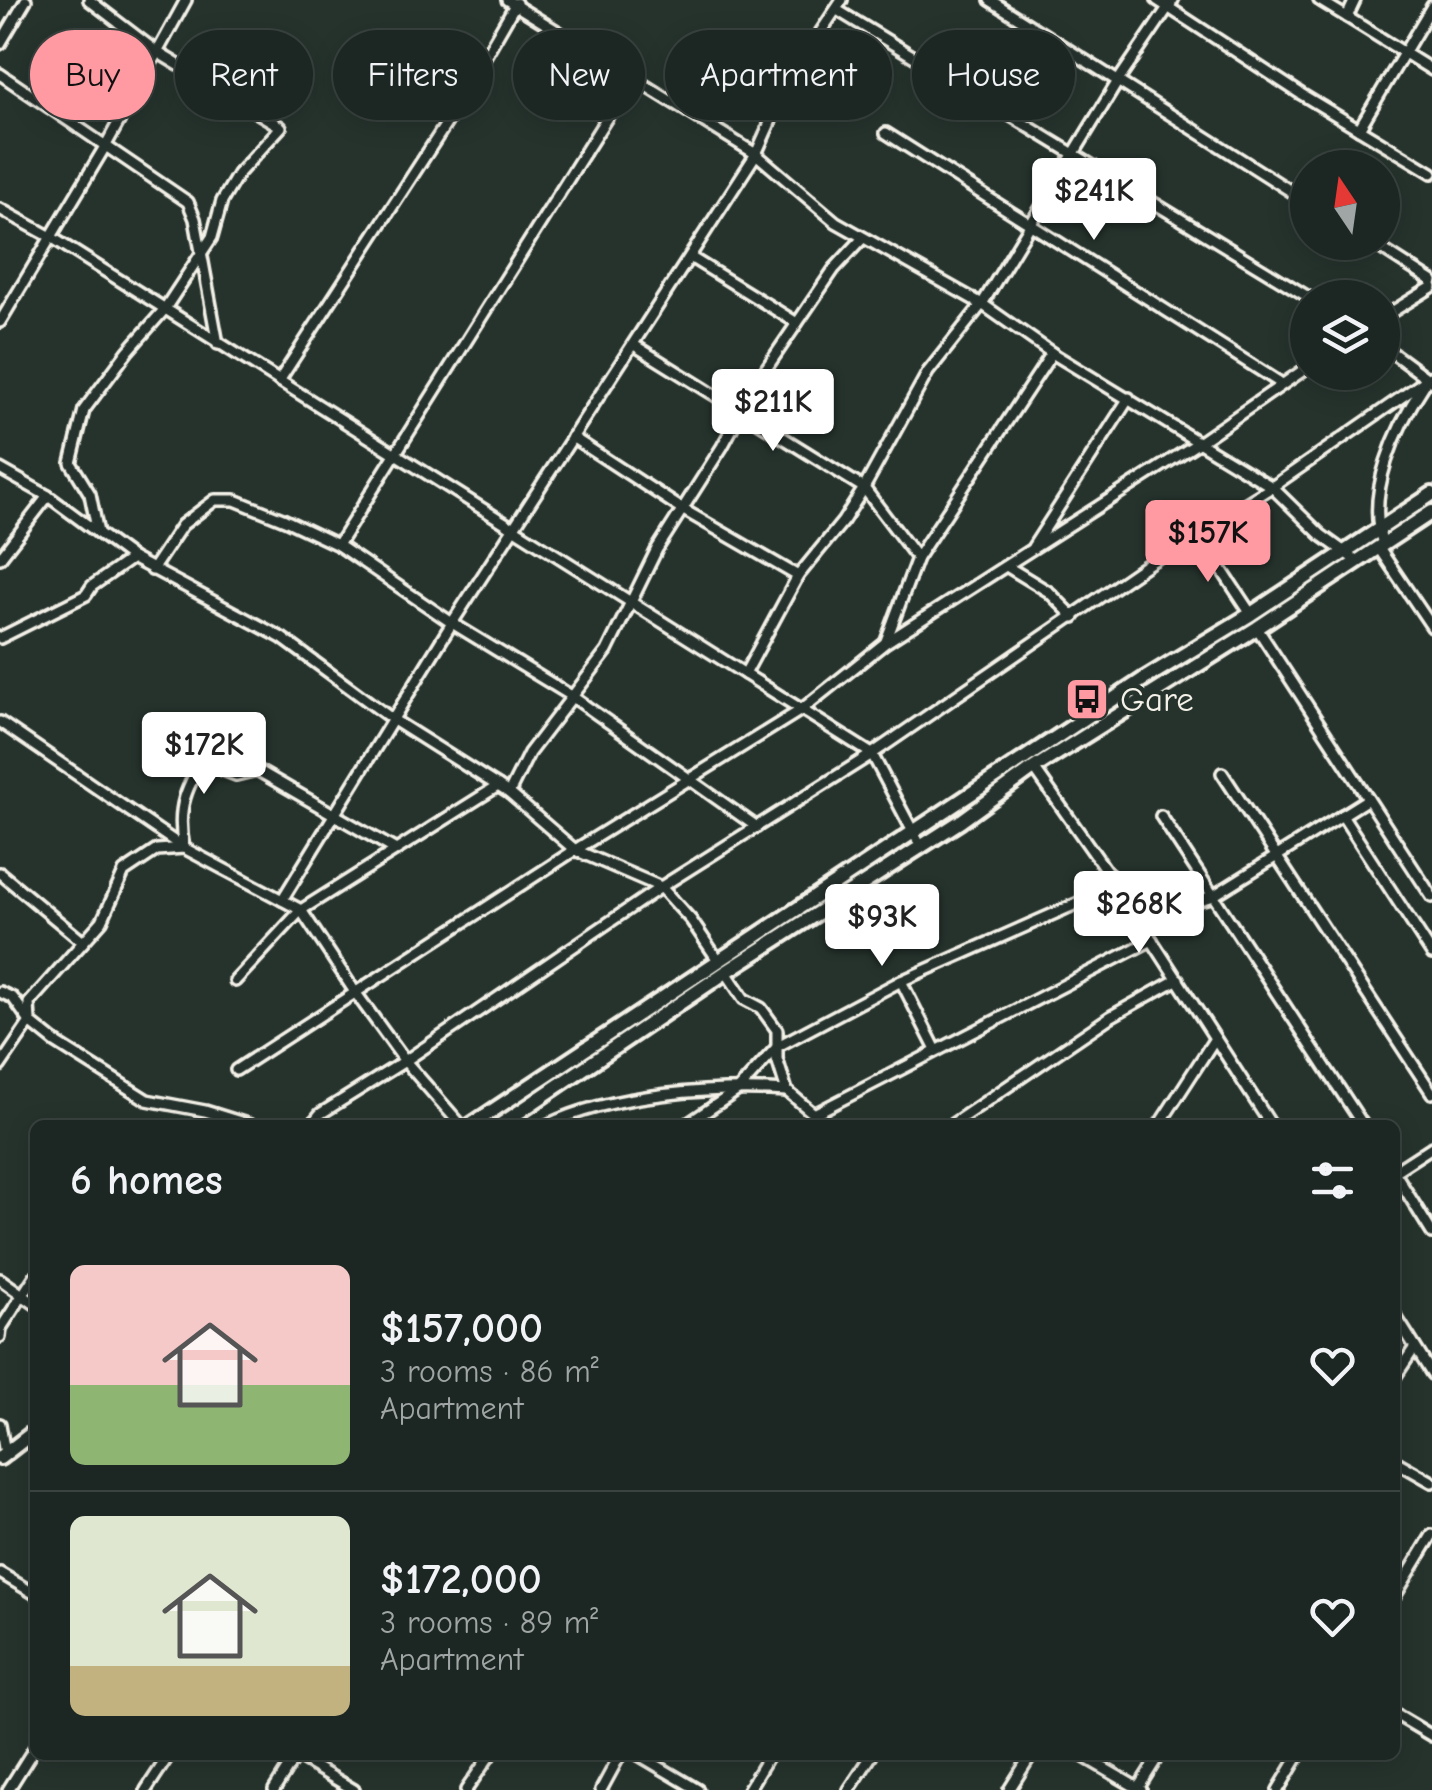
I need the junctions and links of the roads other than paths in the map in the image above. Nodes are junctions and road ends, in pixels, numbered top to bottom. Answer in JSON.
{"nodes":[{"id":1,"x":26,"y":0,"type":"edge"},
{"id":2,"x":89,"y":0,"type":"edge"},
{"id":3,"x":186,"y":0,"type":"edge"},
{"id":4,"x":990,"y":0,"type":"edge"},
{"id":5,"x":1157,"y":0,"type":"edge"},
{"id":6,"x":1318,"y":0,"type":"edge"},
{"id":7,"x":1356,"y":0,"type":"edge"},
{"id":8,"x":513,"y":2,"type":"edge"},
{"id":9,"x":1171,"y":4,"type":"edge"},
{"id":10,"x":839,"y":5,"type":"edge"},
{"id":11,"x":1432,"y":6,"type":"edge"},
{"id":12,"x":1347,"y":17,"type":"junction"},
{"id":13,"x":558,"y":30,"type":"edge"},
{"id":14,"x":0,"y":44,"type":"edge"},
{"id":15,"x":157,"y":52,"type":"junction"},
{"id":16,"x":1404,"y":52,"type":"junction"},
{"id":17,"x":1432,"y":70,"type":"edge"},
{"id":18,"x":0,"y":74,"type":"edge"},
{"id":19,"x":1118,"y":80,"type":"junction"},
{"id":20,"x":645,"y":84,"type":"edge"},
{"id":21,"x":605,"y":120,"type":"edge"},
{"id":22,"x":1359,"y":128,"type":"junction"},
{"id":23,"x":886,"y":133,"type":"dead end"},
{"id":24,"x":106,"y":145,"type":"junction"},
{"id":25,"x":756,"y":154,"type":"junction"},
{"id":26,"x":1073,"y":154,"type":"junction"},
{"id":27,"x":1432,"y":173,"type":"edge"},
{"id":28,"x":1290,"y":190,"type":"edge"},
{"id":29,"x":0,"y":209,"type":"edge"},
{"id":30,"x":1029,"y":226,"type":"junction"},
{"id":31,"x":51,"y":237,"type":"junction"},
{"id":32,"x":864,"y":238,"type":"junction"},
{"id":33,"x":200,"y":254,"type":"junction"},
{"id":34,"x":690,"y":258,"type":"junction"},
{"id":35,"x":1397,"y":260,"type":"edge"},
{"id":36,"x":1432,"y":284,"type":"edge"},
{"id":37,"x":1290,"y":286,"type":"edge"},
{"id":38,"x":982,"y":304,"type":"junction"},
{"id":39,"x":1400,"y":306,"type":"edge"},
{"id":40,"x":164,"y":310,"type":"junction"},
{"id":41,"x":0,"y":322,"type":"edge"},
{"id":42,"x":797,"y":323,"type":"junction"},
{"id":43,"x":218,"y":344,"type":"junction"},
{"id":44,"x":634,"y":345,"type":"junction"},
{"id":45,"x":1052,"y":353,"type":"junction"},
{"id":46,"x":1400,"y":357,"type":"edge"},
{"id":47,"x":1290,"y":379,"type":"edge"},
{"id":48,"x":1431,"y":379,"type":"edge"},
{"id":49,"x":279,"y":381,"type":"junction"},
{"id":50,"x":1282,"y":384,"type":"junction"},
{"id":51,"x":1128,"y":398,"type":"junction"},
{"id":52,"x":741,"y":412,"type":"junction"},
{"id":53,"x":572,"y":437,"type":"junction"},
{"id":54,"x":1201,"y":441,"type":"junction"},
{"id":55,"x":394,"y":454,"type":"junction"},
{"id":56,"x":0,"y":469,"type":"edge"},
{"id":57,"x":1272,"y":487,"type":"junction"},
{"id":58,"x":864,"y":488,"type":"junction"},
{"id":59,"x":1432,"y":494,"type":"edge"},
{"id":60,"x":48,"y":496,"type":"junction"},
{"id":61,"x":682,"y":510,"type":"junction"},
{"id":62,"x":1432,"y":512,"type":"edge"},
{"id":63,"x":512,"y":529,"type":"junction"},
{"id":64,"x":1378,"y":529,"type":"junction"},
{"id":65,"x":98,"y":533,"type":"junction"},
{"id":66,"x":1198,"y":534,"type":"junction"},
{"id":67,"x":338,"y":545,"type":"junction"},
{"id":68,"x":1380,"y":545,"type":"junction"},
{"id":69,"x":1031,"y":550,"type":"junction"},
{"id":70,"x":1345,"y":550,"type":"junction"},
{"id":71,"x":0,"y":558,"type":"edge"},
{"id":72,"x":132,"y":558,"type":"junction"},
{"id":73,"x":917,"y":558,"type":"junction"},
{"id":74,"x":1357,"y":561,"type":"junction"},
{"id":75,"x":1008,"y":567,"type":"junction"},
{"id":76,"x":152,"y":570,"type":"junction"},
{"id":77,"x":798,"y":576,"type":"junction"},
{"id":78,"x":632,"y":604,"type":"junction"},
{"id":79,"x":1251,"y":614,"type":"junction"},
{"id":80,"x":1074,"y":618,"type":"junction"},
{"id":81,"x":452,"y":623,"type":"junction"},
{"id":82,"x":1432,"y":627,"type":"edge"},
{"id":83,"x":1257,"y":628,"type":"junction"},
{"id":84,"x":0,"y":638,"type":"edge"},
{"id":85,"x":885,"y":644,"type":"junction"},
{"id":86,"x":745,"y":674,"type":"junction"},
{"id":87,"x":570,"y":694,"type":"junction"},
{"id":88,"x":801,"y":710,"type":"junction"},
{"id":89,"x":392,"y":719,"type":"junction"},
{"id":90,"x":0,"y":722,"type":"edge"},
{"id":91,"x":872,"y":754,"type":"junction"},
{"id":92,"x":1030,"y":762,"type":"junction"},
{"id":93,"x":1222,"y":773,"type":"dead end"},
{"id":94,"x":686,"y":780,"type":"junction"},
{"id":95,"x":498,"y":786,"type":"junction"},
{"id":96,"x":509,"y":793,"type":"junction"},
{"id":97,"x":1368,"y":799,"type":"junction"},
{"id":98,"x":336,"y":814,"type":"junction"},
{"id":99,"x":1342,"y":815,"type":"junction"},
{"id":100,"x":1161,"y":816,"type":"dead end"},
{"id":101,"x":757,"y":828,"type":"junction"},
{"id":102,"x":913,"y":834,"type":"junction"},
{"id":103,"x":921,"y":847,"type":"junction"},
{"id":104,"x":184,"y":848,"type":"junction"},
{"id":105,"x":394,"y":849,"type":"junction"},
{"id":106,"x":575,"y":850,"type":"junction"},
{"id":107,"x":1278,"y":856,"type":"junction"},
{"id":108,"x":0,"y":873,"type":"edge"},
{"id":109,"x":1117,"y":886,"type":"junction"},
{"id":110,"x":661,"y":887,"type":"junction"},
{"id":111,"x":1214,"y":896,"type":"junction"},
{"id":112,"x":1432,"y":897,"type":"edge"},
{"id":113,"x":282,"y":900,"type":"junction"},
{"id":114,"x":301,"y":910,"type":"junction"},
{"id":115,"x":1149,"y":935,"type":"junction"},
{"id":116,"x":83,"y":942,"type":"junction"},
{"id":117,"x":1432,"y":954,"type":"edge"},
{"id":118,"x":722,"y":966,"type":"junction"},
{"id":119,"x":1178,"y":979,"type":"junction"},
{"id":120,"x":235,"y":981,"type":"dead end"},
{"id":121,"x":901,"y":981,"type":"junction"},
{"id":122,"x":0,"y":992,"type":"edge"},
{"id":123,"x":355,"y":992,"type":"junction"},
{"id":124,"x":30,"y":1022,"type":"junction"},
{"id":125,"x":1214,"y":1040,"type":"junction"},
{"id":126,"x":778,"y":1046,"type":"junction"},
{"id":127,"x":936,"y":1050,"type":"junction"},
{"id":128,"x":405,"y":1061,"type":"junction"},
{"id":129,"x":0,"y":1066,"type":"edge"},
{"id":130,"x":236,"y":1070,"type":"dead end"},
{"id":131,"x":738,"y":1090,"type":"junction"},
{"id":132,"x":787,"y":1091,"type":"junction"},
{"id":133,"x":1432,"y":1092,"type":"edge"},
{"id":134,"x":814,"y":1114,"type":"junction"},
{"id":135,"x":234,"y":1120,"type":"edge"},
{"id":136,"x":315,"y":1120,"type":"edge"},
{"id":137,"x":457,"y":1120,"type":"edge"},
{"id":138,"x":479,"y":1120,"type":"edge"},
{"id":139,"x":507,"y":1120,"type":"edge"},
{"id":140,"x":559,"y":1120,"type":"edge"},
{"id":141,"x":693,"y":1120,"type":"edge"},
{"id":142,"x":821,"y":1120,"type":"edge"},
{"id":143,"x":957,"y":1120,"type":"edge"},
{"id":144,"x":1162,"y":1120,"type":"edge"},
{"id":145,"x":1267,"y":1120,"type":"edge"},
{"id":146,"x":1360,"y":1120,"type":"edge"},
{"id":147,"x":1432,"y":1148,"type":"edge"},
{"id":148,"x":1400,"y":1169,"type":"edge"},
{"id":149,"x":1400,"y":1180,"type":"edge"},
{"id":150,"x":1432,"y":1232,"type":"edge"},
{"id":151,"x":0,"y":1279,"type":"edge"},
{"id":152,"x":30,"y":1284,"type":"edge"},
{"id":153,"x":23,"y":1294,"type":"junction"},
{"id":154,"x":30,"y":1300,"type":"edge"},
{"id":155,"x":1400,"y":1323,"type":"edge"},
{"id":156,"x":0,"y":1337,"type":"edge"},
{"id":157,"x":1415,"y":1347,"type":"junction"},
{"id":158,"x":1400,"y":1370,"type":"edge"},
{"id":159,"x":1432,"y":1374,"type":"edge"},
{"id":160,"x":0,"y":1424,"type":"edge"},
{"id":161,"x":30,"y":1435,"type":"edge"},
{"id":162,"x":2,"y":1456,"type":"edge"},
{"id":163,"x":1400,"y":1464,"type":"edge"},
{"id":164,"x":1432,"y":1482,"type":"edge"},
{"id":165,"x":1432,"y":1535,"type":"edge"},
{"id":166,"x":0,"y":1573,"type":"edge"},
{"id":167,"x":1400,"y":1588,"type":"edge"},
{"id":168,"x":30,"y":1591,"type":"edge"},
{"id":169,"x":1400,"y":1717,"type":"edge"},
{"id":170,"x":1432,"y":1736,"type":"edge"},
{"id":171,"x":30,"y":1755,"type":"edge"},
{"id":172,"x":166,"y":1760,"type":"edge"},
{"id":173,"x":293,"y":1760,"type":"edge"},
{"id":174,"x":304,"y":1760,"type":"edge"},
{"id":175,"x":487,"y":1760,"type":"edge"},
{"id":176,"x":617,"y":1760,"type":"edge"},
{"id":177,"x":647,"y":1760,"type":"edge"},
{"id":178,"x":766,"y":1760,"type":"edge"},
{"id":179,"x":869,"y":1760,"type":"edge"},
{"id":180,"x":1029,"y":1760,"type":"edge"},
{"id":181,"x":1090,"y":1760,"type":"edge"},
{"id":182,"x":1156,"y":1760,"type":"edge"},
{"id":183,"x":1296,"y":1760,"type":"edge"},
{"id":184,"x":8,"y":1790,"type":"edge"},
{"id":185,"x":146,"y":1790,"type":"edge"},
{"id":186,"x":274,"y":1790,"type":"edge"},
{"id":187,"x":354,"y":1790,"type":"edge"},
{"id":188,"x":466,"y":1790,"type":"edge"},
{"id":189,"x":601,"y":1790,"type":"edge"},
{"id":190,"x":698,"y":1790,"type":"edge"},
{"id":191,"x":748,"y":1790,"type":"edge"},
{"id":192,"x":849,"y":1790,"type":"edge"},
{"id":193,"x":1010,"y":1790,"type":"edge"},
{"id":194,"x":1139,"y":1790,"type":"edge"},
{"id":195,"x":1278,"y":1790,"type":"edge"}],
"edges":[{"from":1,"to":14,"type":"street"},
{"from":2,"to":15,"type":"street"},
{"from":3,"to":15,"type":"street"},
{"from":4,"to":19,"type":"street"},
{"from":5,"to":9,"type":"street"},
{"from":6,"to":12,"type":"street"},
{"from":7,"to":12,"type":"street"},
{"from":8,"to":13,"type":"street"},
{"from":8,"to":49,"type":"street"},
{"from":9,"to":19,"type":"street"},
{"from":9,"to":22,"type":"street"},
{"from":10,"to":25,"type":"street"},
{"from":10,"to":26,"type":"street"},
{"from":11,"to":16,"type":"street"},
{"from":12,"to":16,"type":"street"},
{"from":15,"to":24,"type":"street"},
{"from":15,"to":33,"type":"street"},
{"from":16,"to":17,"type":"street"},
{"from":16,"to":22,"type":"street"},
{"from":18,"to":24,"type":"street"},
{"from":19,"to":26,"type":"street"},
{"from":19,"to":28,"type":"street"},
{"from":20,"to":25,"type":"street"},
{"from":21,"to":55,"type":"street"},
{"from":22,"to":27,"type":"street"},
{"from":23,"to":30,"type":"street"},
{"from":24,"to":31,"type":"street"},
{"from":24,"to":33,"type":"street"},
{"from":25,"to":32,"type":"street"},
{"from":25,"to":34,"type":"street"},
{"from":26,"to":30,"type":"street"},
{"from":26,"to":37,"type":"street"},
{"from":29,"to":31,"type":"street"},
{"from":30,"to":38,"type":"street"},
{"from":30,"to":50,"type":"street"},
{"from":31,"to":40,"type":"street"},
{"from":31,"to":41,"type":"street"},
{"from":32,"to":38,"type":"street"},
{"from":32,"to":42,"type":"street"},
{"from":33,"to":40,"type":"street"},
{"from":33,"to":43,"type":"street"},
{"from":34,"to":42,"type":"street"},
{"from":34,"to":44,"type":"street"},
{"from":35,"to":36,"type":"street"},
{"from":36,"to":39,"type":"street"},
{"from":38,"to":45,"type":"street"},
{"from":38,"to":58,"type":"street"},
{"from":40,"to":43,"type":"street"},
{"from":40,"to":65,"type":"street"},
{"from":42,"to":52,"type":"street"},
{"from":43,"to":49,"type":"street"},
{"from":44,"to":52,"type":"street"},
{"from":44,"to":53,"type":"street"},
{"from":45,"to":51,"type":"street"},
{"from":45,"to":73,"type":"street"},
{"from":46,"to":48,"type":"street"},
{"from":47,"to":50,"type":"street"},
{"from":48,"to":57,"type":"street"},
{"from":48,"to":64,"type":"street"},
{"from":49,"to":55,"type":"street"},
{"from":50,"to":54,"type":"street"},
{"from":51,"to":54,"type":"street"},
{"from":51,"to":69,"type":"street"},
{"from":52,"to":58,"type":"street"},
{"from":52,"to":61,"type":"street"},
{"from":53,"to":61,"type":"street"},
{"from":53,"to":63,"type":"street"},
{"from":54,"to":57,"type":"street"},
{"from":54,"to":69,"type":"street"},
{"from":55,"to":63,"type":"street"},
{"from":55,"to":67,"type":"street"},
{"from":56,"to":60,"type":"street"},
{"from":57,"to":66,"type":"street"},
{"from":57,"to":70,"type":"street"},
{"from":58,"to":73,"type":"street"},
{"from":58,"to":77,"type":"street"},
{"from":59,"to":64,"type":"main road"},
{"from":60,"to":65,"type":"street"},
{"from":60,"to":71,"type":"street"},
{"from":61,"to":77,"type":"street"},
{"from":61,"to":78,"type":"street"},
{"from":62,"to":68,"type":"main road"},
{"from":63,"to":78,"type":"street"},
{"from":63,"to":81,"type":"street"},
{"from":64,"to":68,"type":"street"},
{"from":64,"to":70,"type":"main road"},
{"from":65,"to":72,"type":"street"},
{"from":66,"to":79,"type":"street"},
{"from":66,"to":80,"type":"street"},
{"from":67,"to":76,"type":"street"},
{"from":67,"to":81,"type":"street"},
{"from":68,"to":74,"type":"main road"},
{"from":68,"to":82,"type":"street"},
{"from":69,"to":75,"type":"street"},
{"from":70,"to":74,"type":"street"},
{"from":70,"to":79,"type":"main road"},
{"from":72,"to":76,"type":"street"},
{"from":72,"to":84,"type":"street"},
{"from":73,"to":85,"type":"street"},
{"from":74,"to":83,"type":"main road"},
{"from":75,"to":80,"type":"street"},
{"from":75,"to":85,"type":"street"},
{"from":76,"to":89,"type":"street"},
{"from":77,"to":86,"type":"street"},
{"from":78,"to":86,"type":"street"},
{"from":78,"to":87,"type":"street"},
{"from":79,"to":92,"type":"main road"},
{"from":80,"to":91,"type":"street"},
{"from":81,"to":87,"type":"street"},
{"from":81,"to":89,"type":"street"},
{"from":83,"to":92,"type":"main road"},
{"from":83,"to":97,"type":"street"},
{"from":85,"to":88,"type":"street"},
{"from":86,"to":88,"type":"street"},
{"from":87,"to":94,"type":"street"},
{"from":87,"to":96,"type":"street"},
{"from":88,"to":91,"type":"street"},
{"from":88,"to":94,"type":"street"},
{"from":89,"to":95,"type":"street"},
{"from":89,"to":98,"type":"street"},
{"from":90,"to":104,"type":"street"},
{"from":91,"to":101,"type":"street"},
{"from":91,"to":102,"type":"street"},
{"from":92,"to":102,"type":"main road"},
{"from":92,"to":103,"type":"main road"},
{"from":92,"to":109,"type":"street"},
{"from":93,"to":107,"type":"street"},
{"from":94,"to":101,"type":"street"},
{"from":94,"to":106,"type":"street"},
{"from":95,"to":96,"type":"street"},
{"from":95,"to":105,"type":"street"},
{"from":96,"to":106,"type":"street"},
{"from":97,"to":99,"type":"street"},
{"from":97,"to":112,"type":"street"},
{"from":98,"to":104,"type":"street"},
{"from":98,"to":105,"type":"street"},
{"from":98,"to":113,"type":"street"},
{"from":99,"to":107,"type":"street"},
{"from":99,"to":117,"type":"street"},
{"from":100,"to":111,"type":"street"},
{"from":101,"to":110,"type":"street"},
{"from":102,"to":103,"type":"street"},
{"from":102,"to":118,"type":"main road"},
{"from":103,"to":118,"type":"main road"},
{"from":104,"to":113,"type":"street"},
{"from":104,"to":116,"type":"street"},
{"from":105,"to":114,"type":"street"},
{"from":106,"to":110,"type":"street"},
{"from":106,"to":123,"type":"street"},
{"from":107,"to":111,"type":"street"},
{"from":107,"to":133,"type":"street"},
{"from":108,"to":116,"type":"street"},
{"from":109,"to":115,"type":"street"},
{"from":109,"to":121,"type":"street"},
{"from":110,"to":118,"type":"street"},
{"from":110,"to":128,"type":"street"},
{"from":111,"to":115,"type":"street"},
{"from":111,"to":146,"type":"street"},
{"from":113,"to":114,"type":"street"},
{"from":114,"to":120,"type":"street"},
{"from":114,"to":123,"type":"street"},
{"from":115,"to":119,"type":"street"},
{"from":115,"to":127,"type":"street"},
{"from":116,"to":124,"type":"street"},
{"from":118,"to":126,"type":"street"},
{"from":118,"to":138,"type":"main road"},
{"from":118,"to":139,"type":"main road"},
{"from":119,"to":125,"type":"street"},
{"from":119,"to":143,"type":"street"},
{"from":121,"to":126,"type":"street"},
{"from":121,"to":127,"type":"street"},
{"from":122,"to":124,"type":"street"},
{"from":123,"to":128,"type":"street"},
{"from":123,"to":130,"type":"street"},
{"from":124,"to":129,"type":"street"},
{"from":124,"to":135,"type":"street"},
{"from":125,"to":144,"type":"street"},
{"from":125,"to":145,"type":"street"},
{"from":126,"to":131,"type":"street"},
{"from":126,"to":132,"type":"street"},
{"from":127,"to":134,"type":"street"},
{"from":128,"to":136,"type":"street"},
{"from":128,"to":137,"type":"street"},
{"from":131,"to":132,"type":"street"},
{"from":131,"to":140,"type":"street"},
{"from":131,"to":141,"type":"street"},
{"from":132,"to":134,"type":"street"},
{"from":134,"to":142,"type":"street"},
{"from":147,"to":148,"type":"street"},
{"from":149,"to":150,"type":"street"},
{"from":151,"to":153,"type":"street"},
{"from":152,"to":153,"type":"street"},
{"from":153,"to":154,"type":"street"},
{"from":153,"to":156,"type":"street"},
{"from":155,"to":157,"type":"street"},
{"from":157,"to":158,"type":"street"},
{"from":157,"to":159,"type":"street"},
{"from":160,"to":162,"type":"street"},
{"from":161,"to":162,"type":"main road"},
{"from":163,"to":164,"type":"street"},
{"from":165,"to":167,"type":"street"},
{"from":166,"to":168,"type":"street"},
{"from":169,"to":170,"type":"street"},
{"from":171,"to":184,"type":"street"},
{"from":172,"to":185,"type":"street"},
{"from":173,"to":186,"type":"street"},
{"from":174,"to":187,"type":"street"},
{"from":175,"to":188,"type":"street"},
{"from":176,"to":189,"type":"street"},
{"from":177,"to":190,"type":"street"},
{"from":178,"to":191,"type":"street"},
{"from":179,"to":192,"type":"street"},
{"from":180,"to":193,"type":"street"},
{"from":181,"to":194,"type":"street"},
{"from":182,"to":194,"type":"street"},
{"from":183,"to":195,"type":"street"}]}
